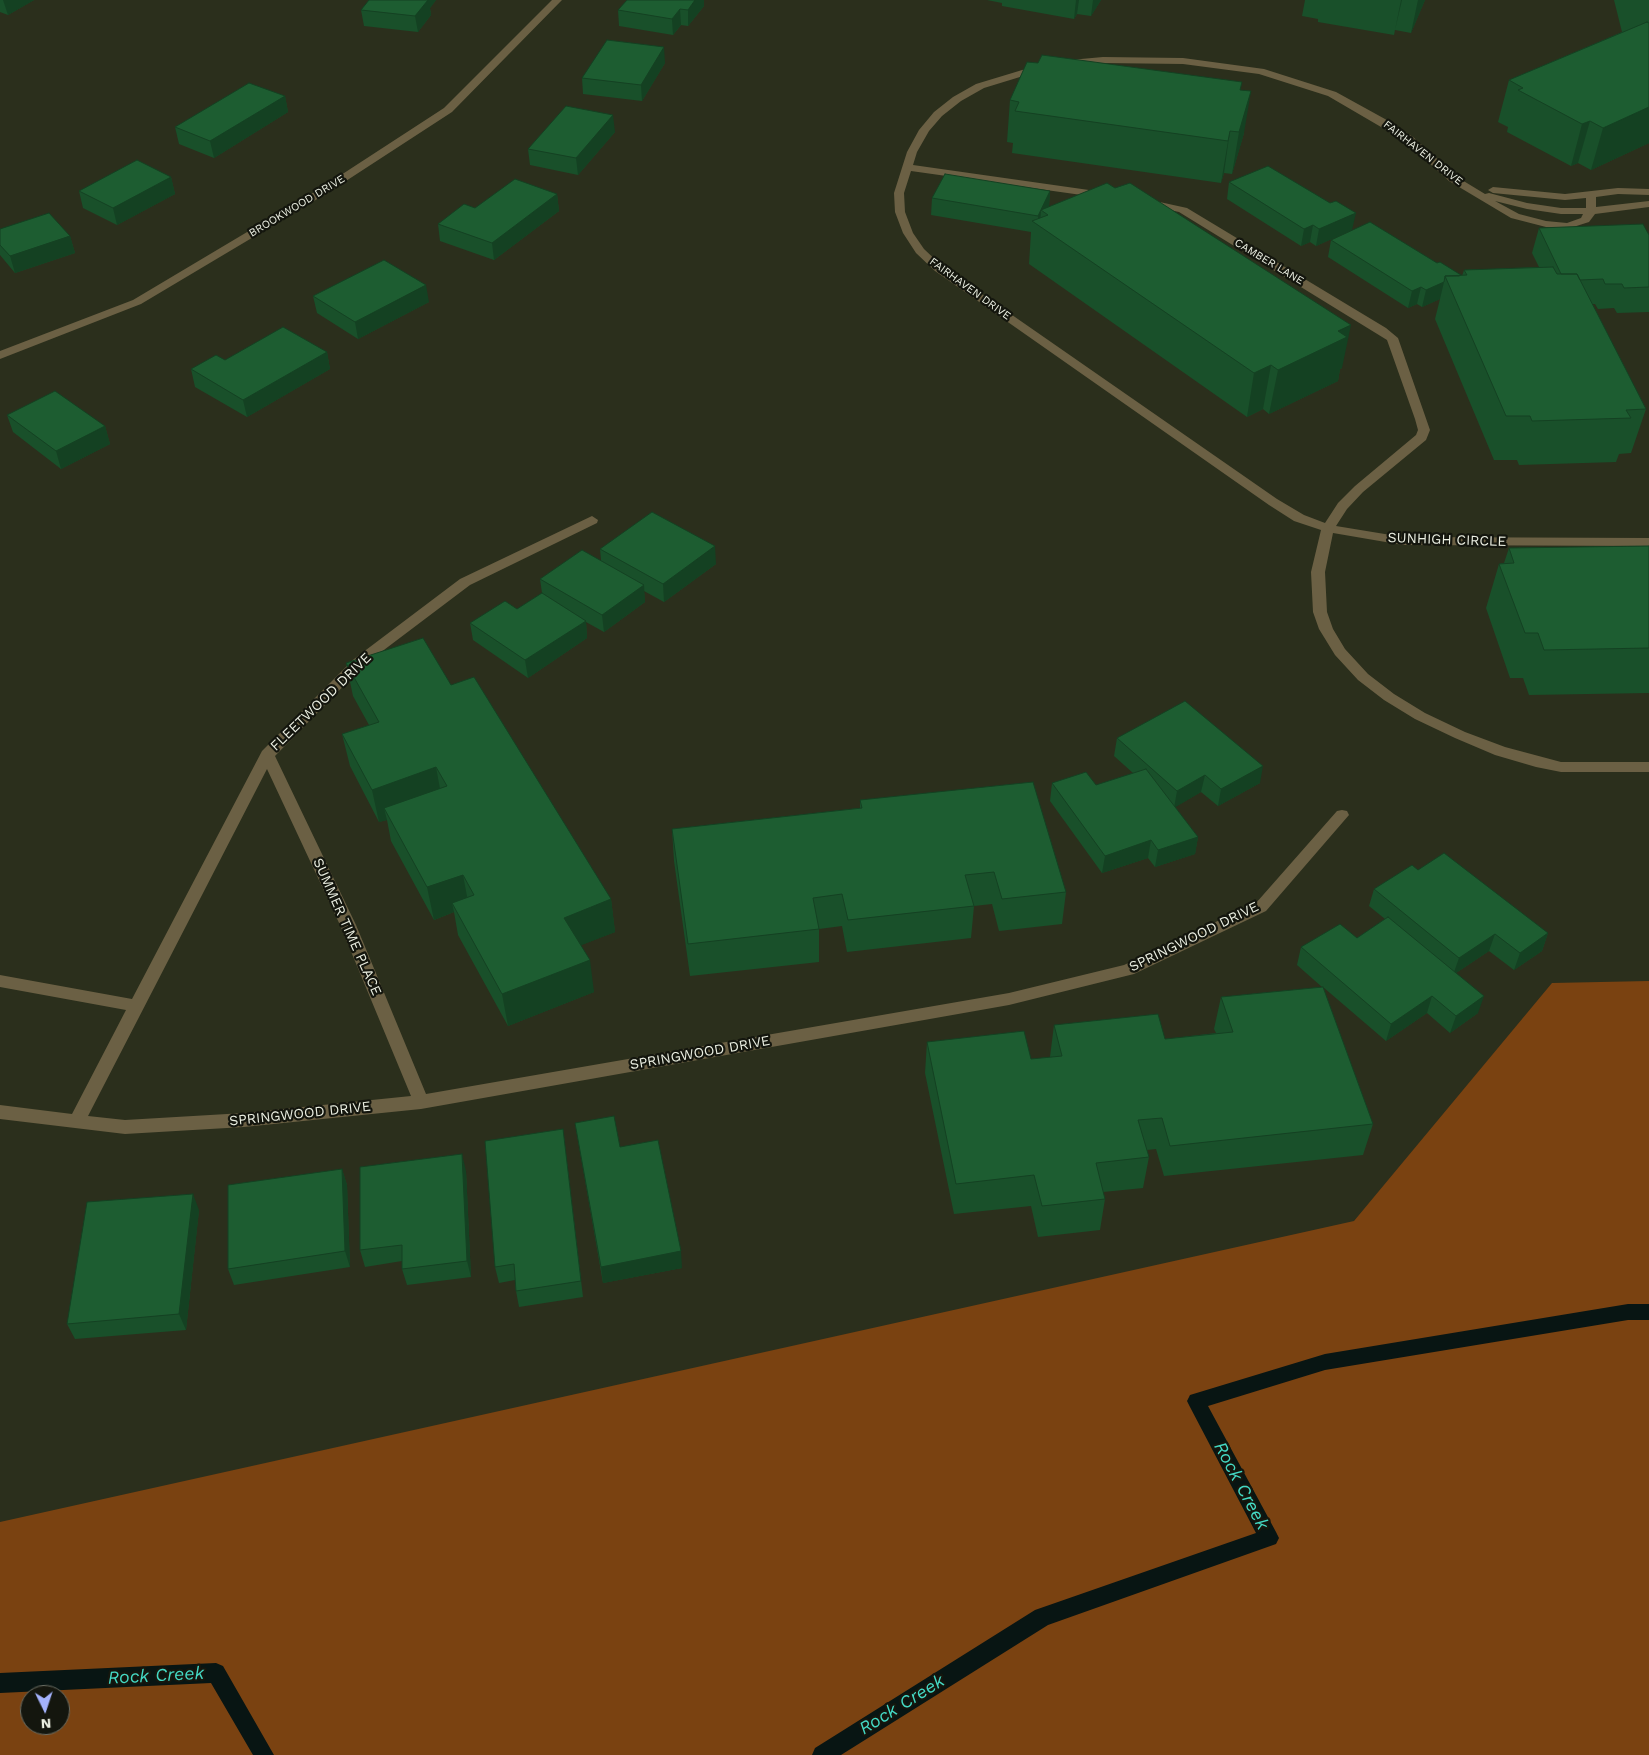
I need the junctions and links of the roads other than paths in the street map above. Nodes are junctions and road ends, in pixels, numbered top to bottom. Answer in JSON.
{"nodes":[{"id":1,"x":558,"y":0,"type":"edge"},
{"id":2,"x":907,"y":167,"type":"junction"},
{"id":3,"x":1469,"y":188,"type":"junction"},
{"id":4,"x":1649,"y":192,"type":"edge"},
{"id":5,"x":1591,"y":195,"type":"junction"},
{"id":6,"x":1113,"y":197,"type":"edge"},
{"id":7,"x":1132,"y":200,"type":"edge"},
{"id":8,"x":1649,"y":204,"type":"edge"},
{"id":9,"x":1591,"y":211,"type":"junction"},
{"id":10,"x":0,"y":355,"type":"edge"},
{"id":11,"x":592,"y":520,"type":"dead end"},
{"id":12,"x":1328,"y":528,"type":"junction"},
{"id":13,"x":1649,"y":542,"type":"edge"},
{"id":14,"x":267,"y":754,"type":"junction"},
{"id":15,"x":1649,"y":766,"type":"edge"},
{"id":16,"x":1342,"y":815,"type":"dead end"},
{"id":17,"x":0,"y":981,"type":"edge"},
{"id":18,"x":136,"y":1006,"type":"junction"},
{"id":19,"x":421,"y":1102,"type":"junction"},
{"id":20,"x":0,"y":1112,"type":"edge"},
{"id":21,"x":77,"y":1121,"type":"junction"}],
"edges":[{"from":1,"to":10,"type":"street","name":"BROOKWOOD DRIVE"},
{"from":2,"to":3,"type":"street","name":"FAIRHAVEN DRIVE"},
{"from":2,"to":6,"type":"street"},
{"from":2,"to":12,"type":"street","name":"FAIRHAVEN DRIVE"},
{"from":3,"to":5,"type":"street","name":"FAIRHAVEN DRIVE"},
{"from":3,"to":9,"type":"street","name":"FAIRHAVEN DRIVE"},
{"from":4,"to":5,"type":"street","name":"FAIRHAVEN DRIVE"},
{"from":5,"to":9,"type":"street"},
{"from":7,"to":12,"type":"street","name":"CAMBER LANE"},
{"from":8,"to":9,"type":"street","name":"FAIRHAVEN DRIVE"},
{"from":11,"to":14,"type":"street","name":"FLEETWOOD DRIVE"},
{"from":12,"to":13,"type":"street","name":"SUNHIGH CIRCLE"},
{"from":12,"to":15,"type":"street"},
{"from":14,"to":18,"type":"street","name":"FLEETWOOD DRIVE"},
{"from":14,"to":19,"type":"street","name":"SUMMER TIME PLACE"},
{"from":16,"to":19,"type":"street","name":"SPRINGWOOD DRIVE"},
{"from":17,"to":18,"type":"street"},
{"from":18,"to":21,"type":"street","name":"FLEETWOOD DRIVE"},
{"from":19,"to":21,"type":"street","name":"SPRINGWOOD DRIVE"},
{"from":20,"to":21,"type":"street","name":"SPRINGWOOD DRIVE"}]}
